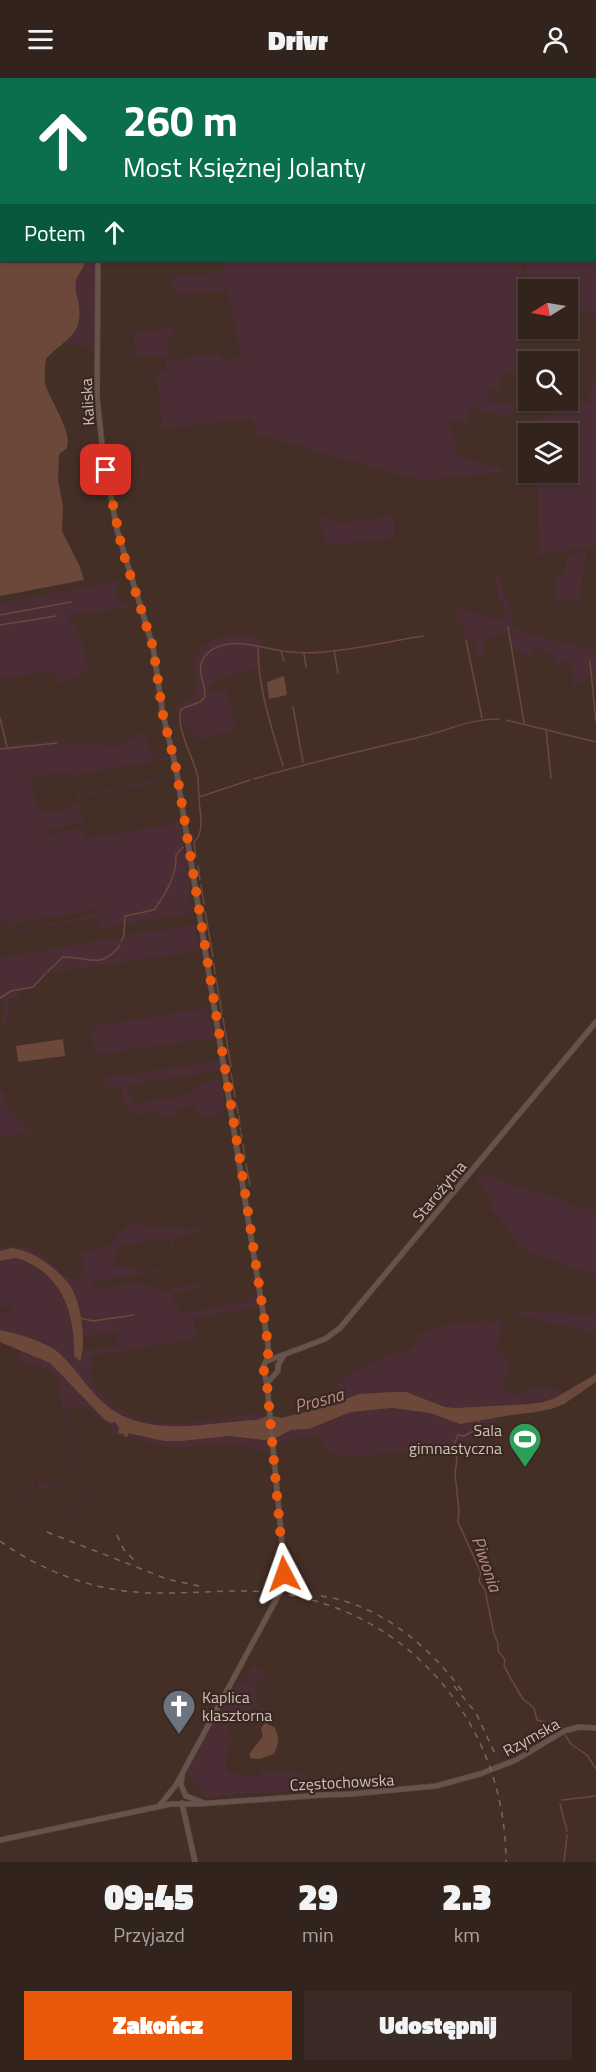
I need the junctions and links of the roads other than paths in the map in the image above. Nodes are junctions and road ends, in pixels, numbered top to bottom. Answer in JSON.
{"nodes":[{"id":1,"x":98,"y":261,"type":"edge"},
{"id":2,"x":596,"y":1023,"type":"edge"},
{"id":3,"x":269,"y":1347,"type":"junction"},
{"id":4,"x":284,"y":1354,"type":"junction"},
{"id":5,"x":270,"y":1361,"type":"junction"},
{"id":6,"x":278,"y":1365,"type":"junction"},
{"id":7,"x":265,"y":1373,"type":"junction"},
{"id":8,"x":273,"y":1376,"type":"junction"},
{"id":9,"x":267,"y":1384,"type":"junction"},
{"id":10,"x":596,"y":1728,"type":"edge"},
{"id":11,"x":182,"y":1772,"type":"junction"},
{"id":12,"x":480,"y":1774,"type":"joint"},
{"id":13,"x":173,"y":1789,"type":"junction"},
{"id":14,"x":182,"y":1789,"type":"junction"},
{"id":15,"x":169,"y":1795,"type":"junction"},
{"id":16,"x":186,"y":1796,"type":"junction"},
{"id":17,"x":182,"y":1803,"type":"junction"},
{"id":18,"x":205,"y":1803,"type":"junction"},
{"id":19,"x":174,"y":1804,"type":"junction"},
{"id":20,"x":194,"y":1804,"type":"junction"},
{"id":21,"x":160,"y":1805,"type":"junction"},
{"id":22,"x":187,"y":1820,"type":"junction"},
{"id":23,"x":0,"y":1840,"type":"edge"},
{"id":24,"x":195,"y":1862,"type":"edge"}],
"edges":[{"from":1,"to":3,"type":"street","name":"Kaliska"},
{"from":2,"to":4,"type":"street","name":"Starożytna"},
{"from":3,"to":4,"type":"street"},
{"from":3,"to":5,"type":"street","name":"Kaliska"},
{"from":4,"to":5,"type":"street","name":"Starożytna"},
{"from":4,"to":6,"type":"street"},
{"from":5,"to":6,"type":"street"},
{"from":5,"to":7,"type":"street"},
{"from":6,"to":8,"type":"street"},
{"from":7,"to":8,"type":"street"},
{"from":7,"to":9,"type":"street"},
{"from":8,"to":9,"type":"street"},
{"from":9,"to":11,"type":"street"},
{"from":10,"to":12,"type":"street","name":"Rzymska"},
{"from":11,"to":13,"type":"street"},
{"from":11,"to":14,"type":"street"},
{"from":12,"to":18,"type":"street","name":"Częstochowska"},
{"from":13,"to":14,"type":"street"},
{"from":13,"to":15,"type":"street"},
{"from":14,"to":16,"type":"street"},
{"from":15,"to":19,"type":"street"},
{"from":15,"to":21,"type":"street"},
{"from":16,"to":17,"type":"street"},
{"from":16,"to":18,"type":"street","name":"Częstochowska"},
{"from":17,"to":19,"type":"street"},
{"from":17,"to":20,"type":"street","name":"Częstochowska"},
{"from":17,"to":22,"type":"street"},
{"from":18,"to":20,"type":"street","name":"Częstochowska"},
{"from":19,"to":21,"type":"street"},
{"from":19,"to":22,"type":"street"},
{"from":20,"to":22,"type":"street"},
{"from":21,"to":23,"type":"street"},
{"from":22,"to":24,"type":"street"}]}
